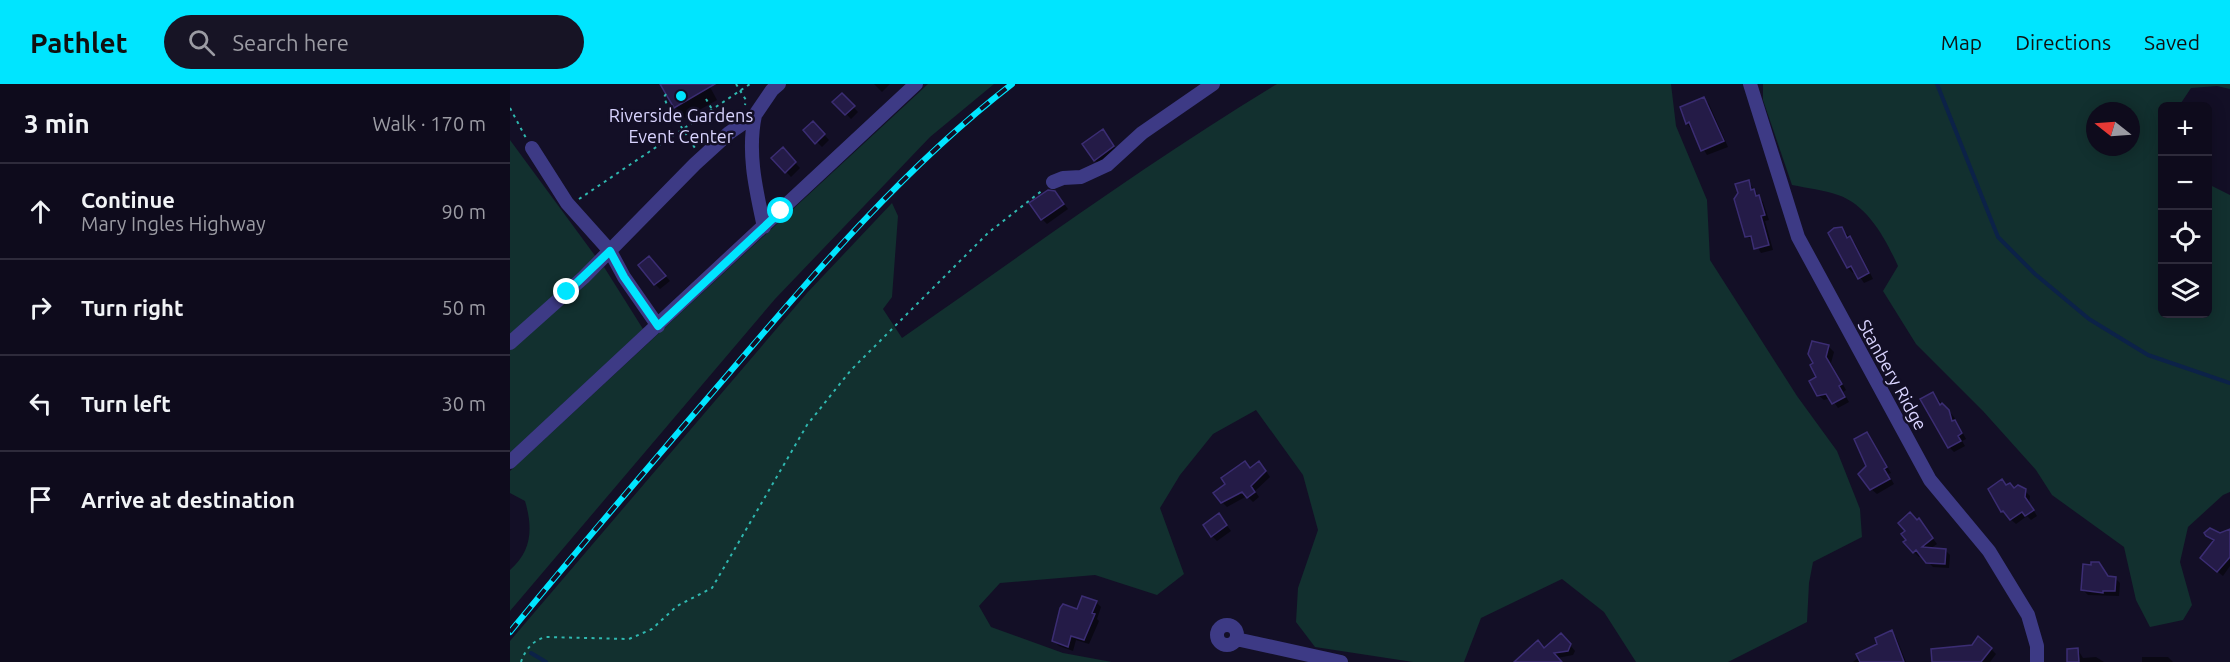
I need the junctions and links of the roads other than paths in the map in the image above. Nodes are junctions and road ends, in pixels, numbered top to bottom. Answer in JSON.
{"nodes":[{"id":1,"x":779,"y":84,"type":"edge"},
{"id":2,"x":916,"y":84,"type":"edge"},
{"id":3,"x":1213,"y":84,"type":"edge"},
{"id":4,"x":1750,"y":84,"type":"edge"},
{"id":5,"x":750,"y":113,"type":"junction"},
{"id":6,"x":532,"y":148,"type":"road end"},
{"id":7,"x":1053,"y":182,"type":"road end"},
{"id":8,"x":764,"y":227,"type":"junction"},
{"id":9,"x":610,"y":251,"type":"junction"},
{"id":10,"x":658,"y":326,"type":"junction"},
{"id":11,"x":510,"y":343,"type":"edge"},
{"id":12,"x":510,"y":462,"type":"edge"},
{"id":13,"x":1236,"y":639,"type":"dead end"},
{"id":14,"x":1341,"y":662,"type":"edge"},
{"id":15,"x":2037,"y":662,"type":"edge"}],
"edges":[{"from":1,"to":5,"type":"street"},
{"from":2,"to":8,"type":"street"},
{"from":3,"to":7,"type":"street"},
{"from":4,"to":15,"type":"street","name":"Stanbery Ridge"},
{"from":5,"to":8,"type":"street"},
{"from":5,"to":9,"type":"street"},
{"from":6,"to":9,"type":"street"},
{"from":8,"to":10,"type":"street"},
{"from":9,"to":10,"type":"street"},
{"from":9,"to":11,"type":"street"},
{"from":10,"to":12,"type":"street"},
{"from":13,"to":14,"type":"street"}]}
